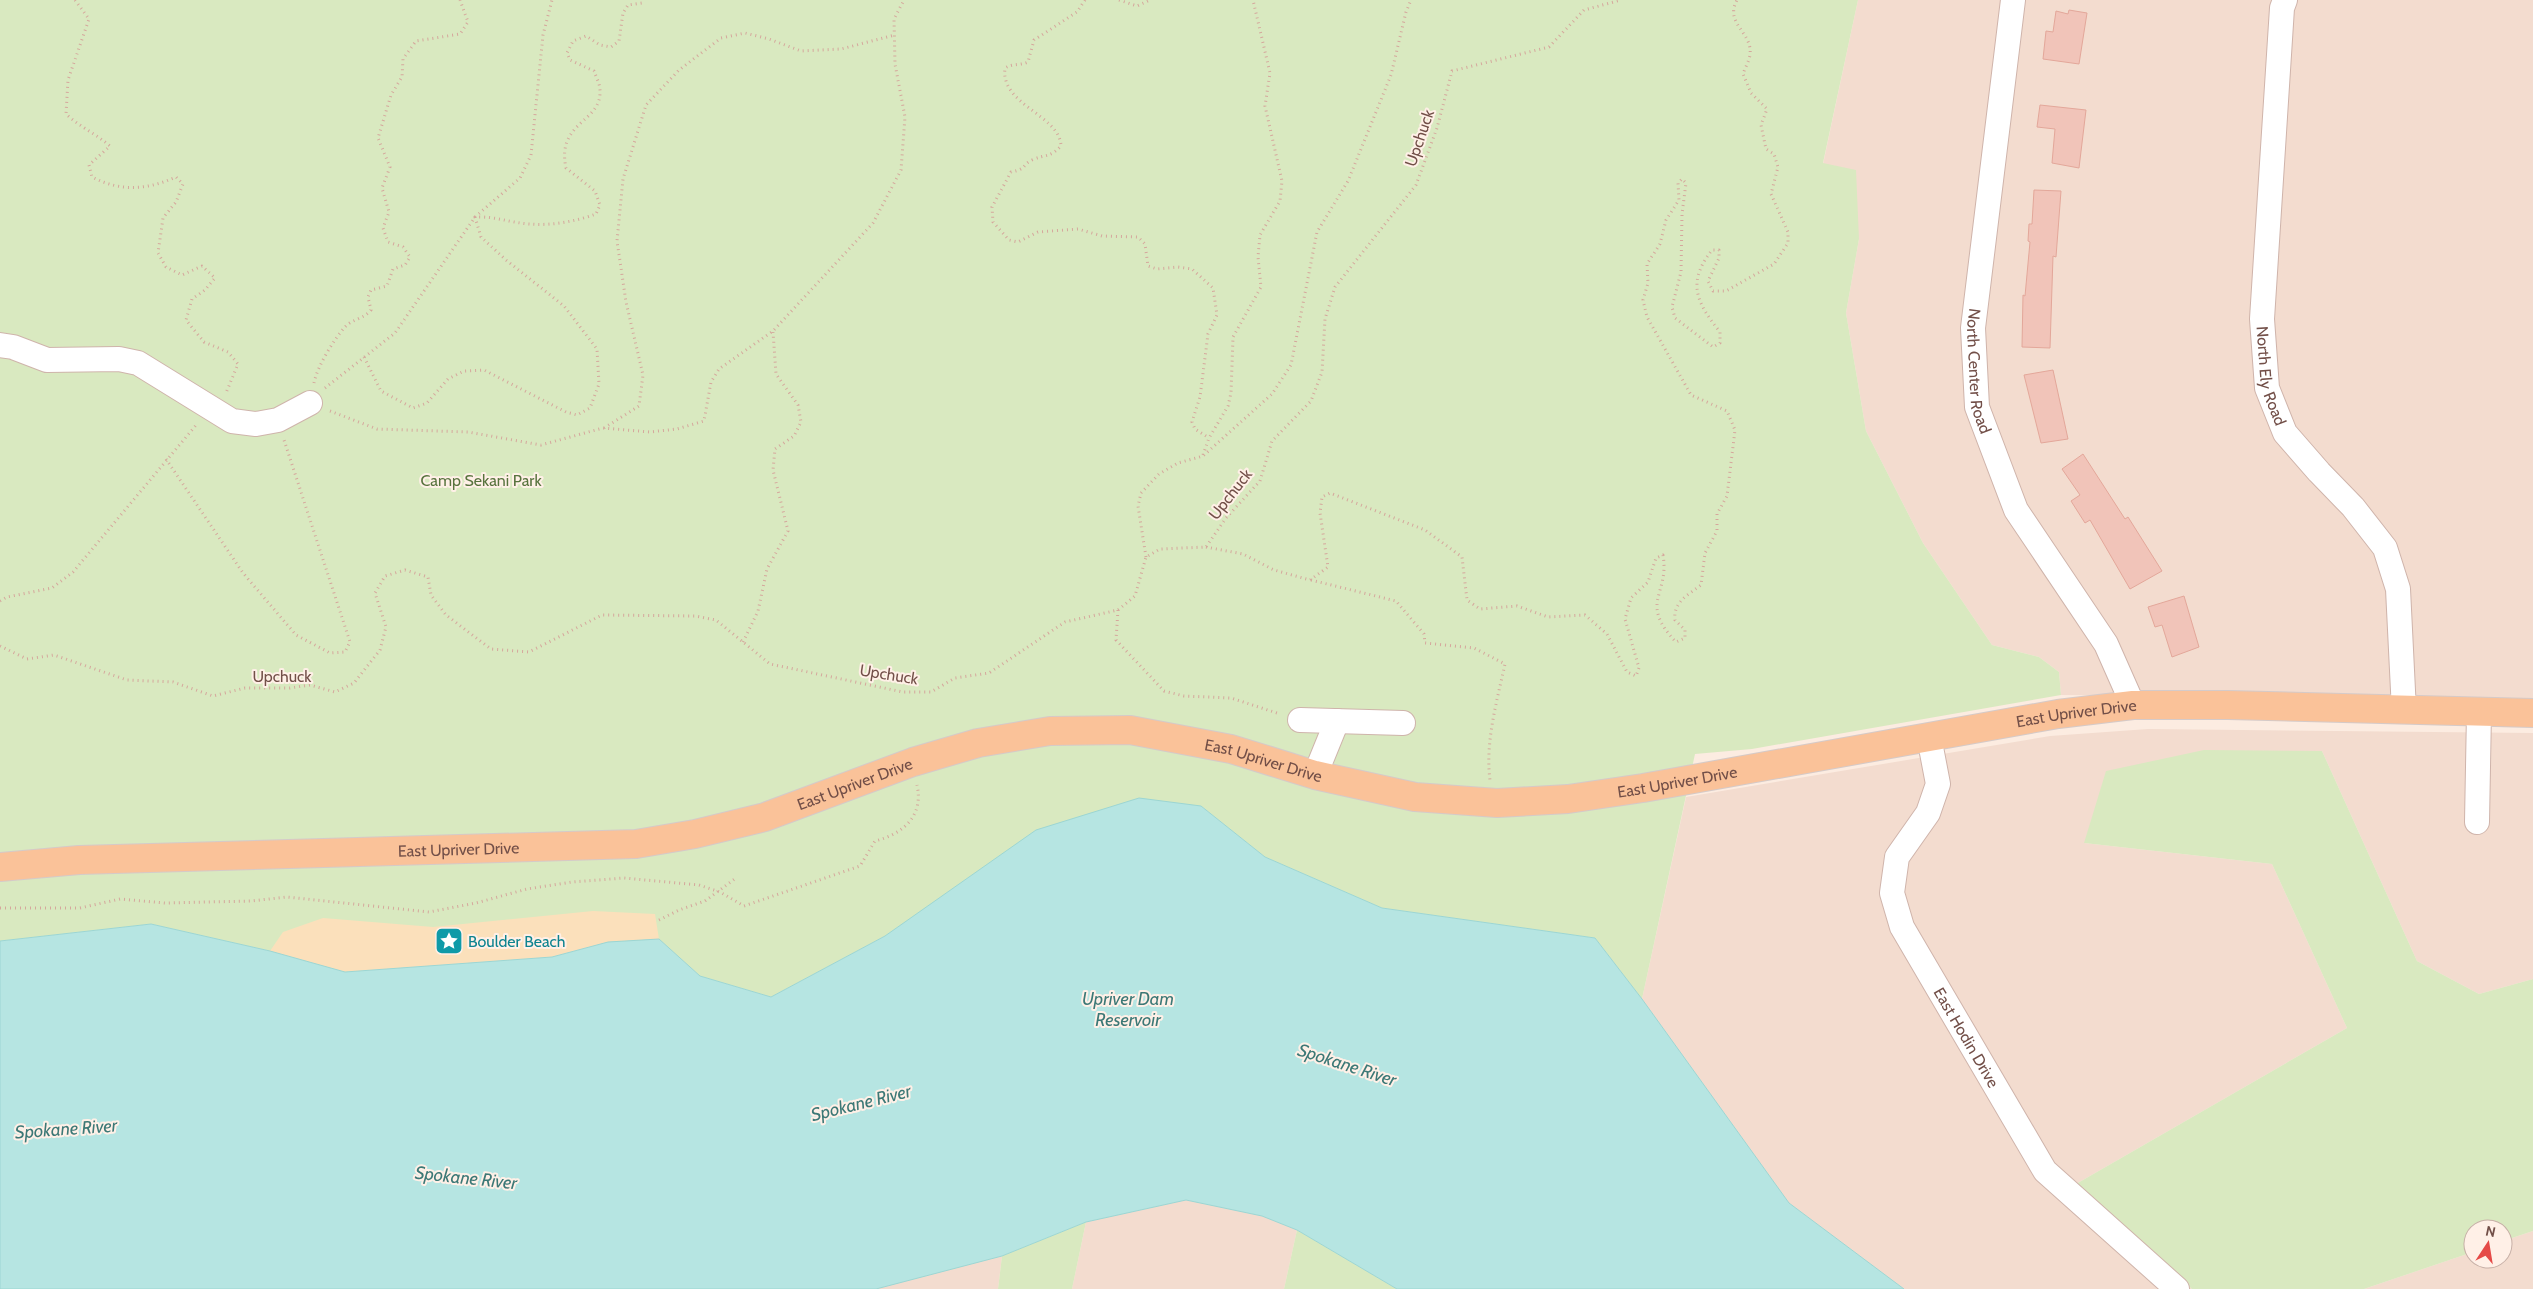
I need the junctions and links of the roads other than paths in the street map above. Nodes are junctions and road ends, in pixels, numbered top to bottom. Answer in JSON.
{"nodes":[{"id":1,"x":2012,"y":0,"type":"edge"},
{"id":2,"x":2285,"y":0,"type":"edge"},
{"id":3,"x":0,"y":345,"type":"edge"},
{"id":4,"x":310,"y":403,"type":"road end"},
{"id":5,"x":2133,"y":705,"type":"junction"},
{"id":6,"x":2404,"y":710,"type":"junction"},
{"id":7,"x":2479,"y":712,"type":"junction"},
{"id":8,"x":2533,"y":712,"type":"edge"},
{"id":9,"x":1300,"y":720,"type":"road end"},
{"id":10,"x":1337,"y":721,"type":"junction"},
{"id":11,"x":1403,"y":723,"type":"dead end"},
{"id":12,"x":1929,"y":737,"type":"junction"},
{"id":13,"x":1315,"y":775,"type":"junction"},
{"id":14,"x":2476,"y":822,"type":"dead end"},
{"id":15,"x":0,"y":867,"type":"edge"},
{"id":16,"x":2178,"y":1289,"type":"edge"}],
"edges":[{"from":1,"to":5,"type":"street","name":"North Center Road"},
{"from":2,"to":6,"type":"street","name":"North Ely Road"},
{"from":3,"to":4,"type":"street"},
{"from":5,"to":6,"type":"main road","name":"East Upriver Drive"},
{"from":5,"to":12,"type":"main road","name":"East Upriver Drive"},
{"from":6,"to":7,"type":"main road","name":"East Upriver Drive"},
{"from":7,"to":8,"type":"main road","name":"East Upriver Drive"},
{"from":7,"to":14,"type":"street"},
{"from":9,"to":10,"type":"street"},
{"from":10,"to":11,"type":"street"},
{"from":10,"to":13,"type":"street"},
{"from":12,"to":13,"type":"main road","name":"East Upriver Drive"},
{"from":12,"to":16,"type":"street","name":"East Hodin Drive"},
{"from":13,"to":15,"type":"main road","name":"East Upriver Drive"}]}
